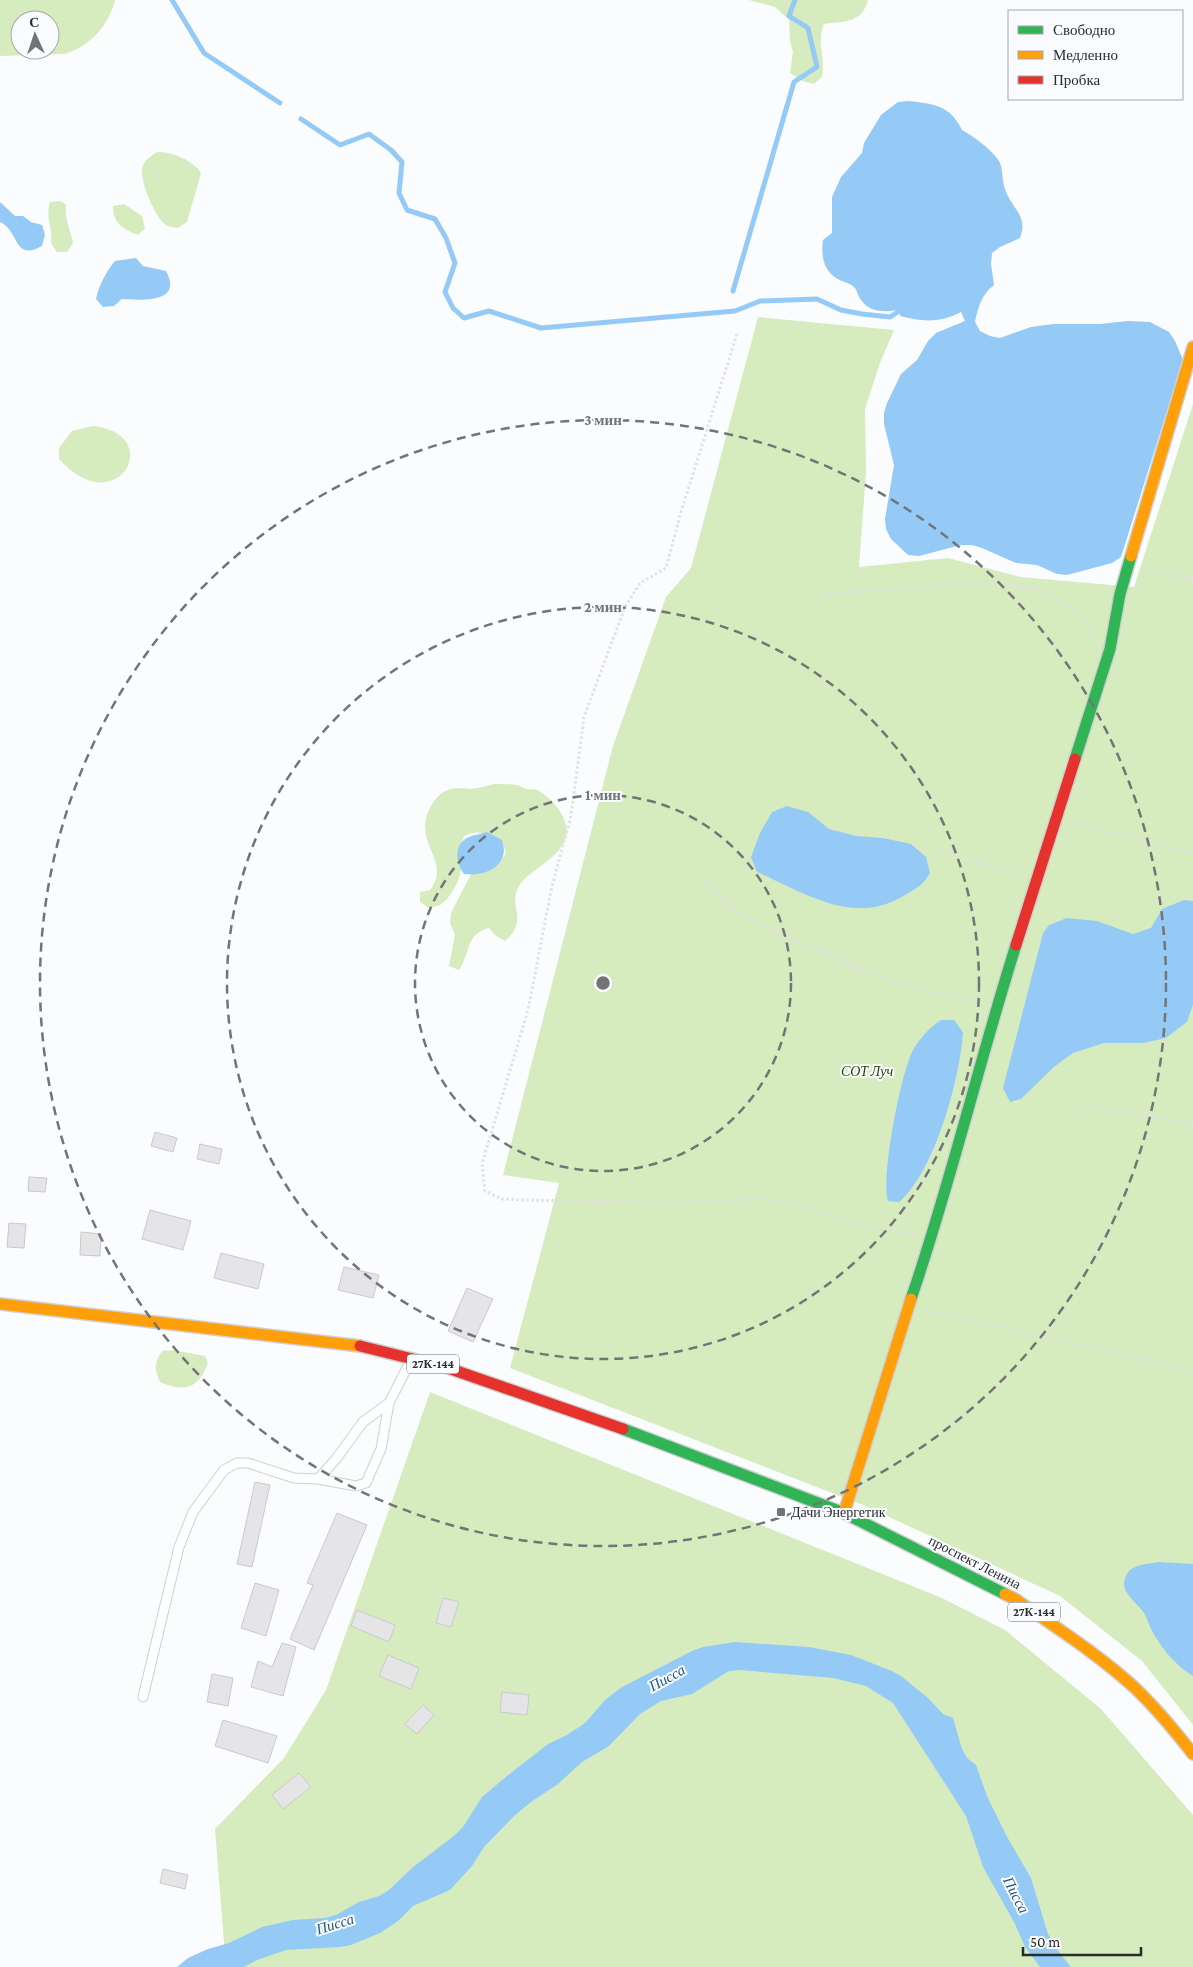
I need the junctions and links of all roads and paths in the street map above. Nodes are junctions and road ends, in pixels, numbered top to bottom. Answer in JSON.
{"nodes":[{"id":1,"x":737,"y":334,"type":"dead end"},
{"id":2,"x":1193,"y":347,"type":"edge"},
{"id":3,"x":1130,"y":562,"type":"junction"},
{"id":4,"x":1192,"y":578,"type":"edge"},
{"id":5,"x":822,"y":594,"type":"dead end"},
{"id":6,"x":1110,"y":649,"type":"junction"},
{"id":7,"x":1057,"y":818,"type":"junction"},
{"id":8,"x":938,"y":850,"type":"dead end"},
{"id":9,"x":1193,"y":853,"type":"edge"},
{"id":10,"x":703,"y":880,"type":"dead end"},
{"id":11,"x":1038,"y":880,"type":"junction"},
{"id":12,"x":997,"y":1006,"type":"junction"},
{"id":13,"x":1083,"y":1105,"type":"dead end"},
{"id":14,"x":1193,"y":1124,"type":"edge"},
{"id":15,"x":932,"y":1238,"type":"junction"},
{"id":16,"x":0,"y":1304,"type":"edge"},
{"id":17,"x":908,"y":1306,"type":"junction"},
{"id":18,"x":412,"y":1358,"type":"junction"},
{"id":19,"x":1193,"y":1372,"type":"edge"},
{"id":20,"x":389,"y":1403,"type":"junction"},
{"id":21,"x":318,"y":1479,"type":"junction"},
{"id":22,"x":844,"y":1513,"type":"junction"},
{"id":23,"x":143,"y":1697,"type":"dead end"},
{"id":24,"x":1193,"y":1754,"type":"edge"}],
"edges":[{"from":1,"to":15,"type":"path"},
{"from":2,"to":3,"type":"main road"},
{"from":3,"to":4,"type":"path"},
{"from":3,"to":6,"type":"main road"},
{"from":5,"to":6,"type":"path"},
{"from":6,"to":7,"type":"main road"},
{"from":7,"to":9,"type":"path"},
{"from":7,"to":11,"type":"main road"},
{"from":8,"to":11,"type":"path"},
{"from":10,"to":12,"type":"path"},
{"from":11,"to":12,"type":"main road"},
{"from":12,"to":15,"type":"main road"},
{"from":13,"to":14,"type":"path"},
{"from":15,"to":17,"type":"main road"},
{"from":16,"to":18,"type":"main road","number":"27К-144"},
{"from":17,"to":19,"type":"path"},
{"from":17,"to":22,"type":"main road"},
{"from":18,"to":20,"type":"lane"},
{"from":18,"to":22,"type":"main road","number":"27К-144"},
{"from":20,"to":21,"type":"lane"},
{"from":20,"to":21,"type":"lane"},
{"from":21,"to":23,"type":"lane"},
{"from":22,"to":24,"type":"main road","name":"проспект Ленина","number":"27К-144"}]}
